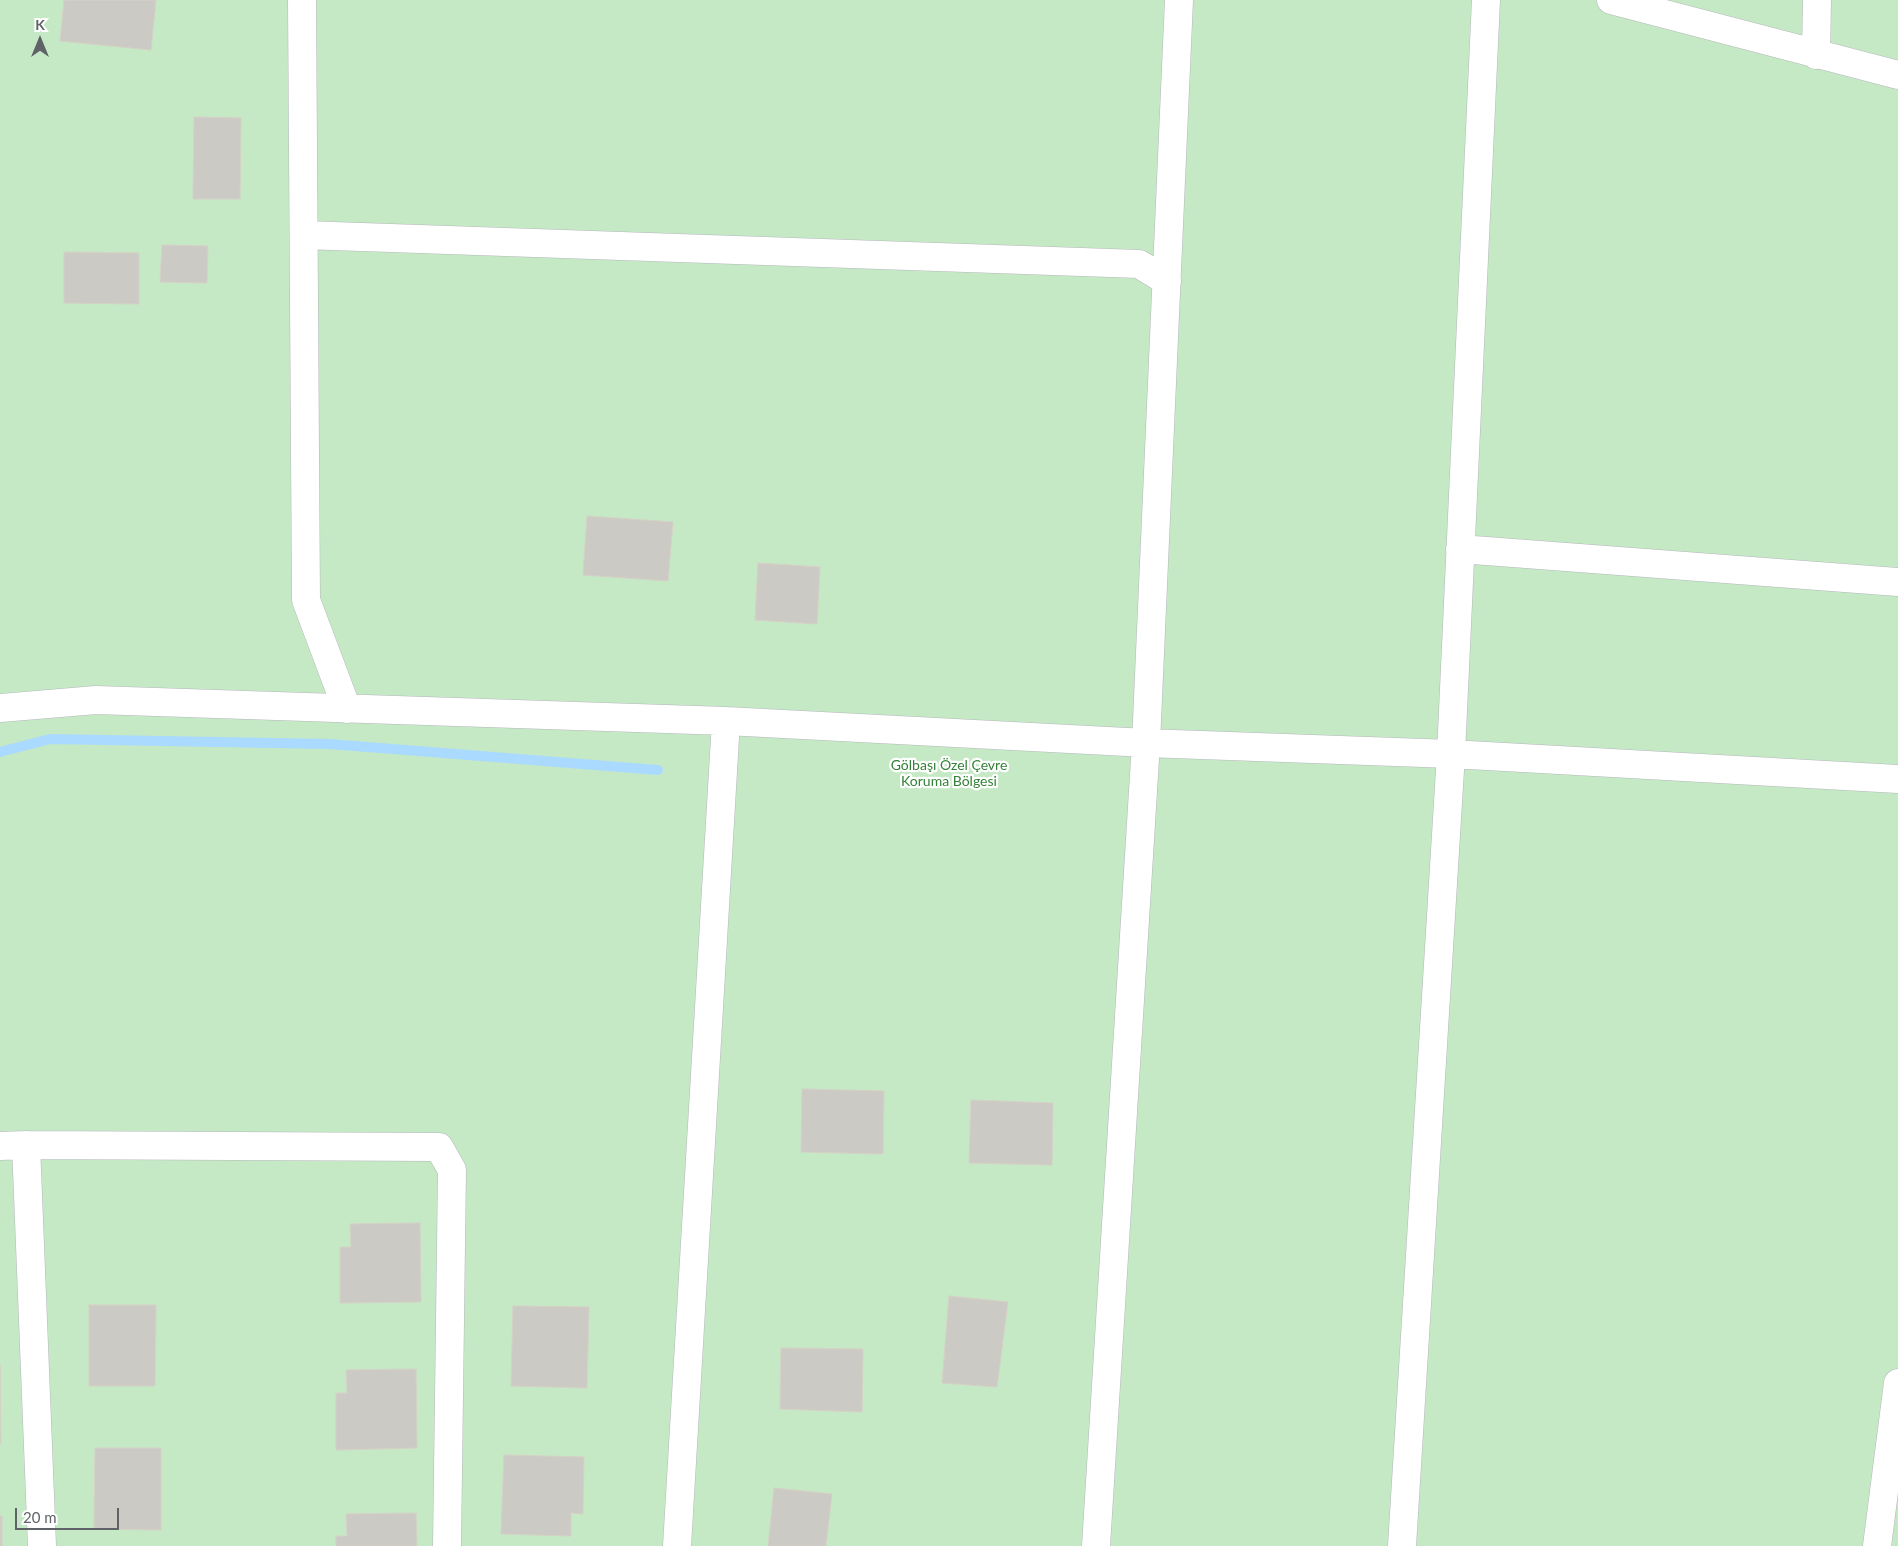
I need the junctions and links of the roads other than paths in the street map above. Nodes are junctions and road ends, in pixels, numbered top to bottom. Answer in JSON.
{"nodes":[{"id":1,"x":302,"y":0,"type":"edge"},
{"id":2,"x":1180,"y":0,"type":"edge"},
{"id":3,"x":1486,"y":0,"type":"edge"},
{"id":4,"x":1611,"y":0,"type":"edge"},
{"id":5,"x":1818,"y":0,"type":"edge"},
{"id":6,"x":1816,"y":55,"type":"junction"},
{"id":7,"x":1898,"y":75,"type":"edge"},
{"id":8,"x":304,"y":235,"type":"junction"},
{"id":9,"x":1167,"y":281,"type":"junction"},
{"id":10,"x":1460,"y":549,"type":"junction"},
{"id":11,"x":1898,"y":582,"type":"edge"},
{"id":12,"x":0,"y":708,"type":"edge"},
{"id":13,"x":348,"y":709,"type":"junction"},
{"id":14,"x":726,"y":721,"type":"junction"},
{"id":15,"x":1146,"y":743,"type":"junction"},
{"id":16,"x":1451,"y":754,"type":"junction"},
{"id":17,"x":1898,"y":779,"type":"edge"},
{"id":18,"x":13,"y":1145,"type":"edge"},
{"id":19,"x":1898,"y":1383,"type":"edge"},
{"id":20,"x":42,"y":1546,"type":"edge"},
{"id":21,"x":447,"y":1546,"type":"edge"},
{"id":22,"x":677,"y":1546,"type":"edge"},
{"id":23,"x":1096,"y":1546,"type":"edge"},
{"id":24,"x":1402,"y":1546,"type":"edge"},
{"id":25,"x":1877,"y":1546,"type":"edge"}],
"edges":[{"from":1,"to":8,"type":"street"},
{"from":2,"to":9,"type":"street"},
{"from":3,"to":10,"type":"street"},
{"from":4,"to":6,"type":"street"},
{"from":5,"to":6,"type":"street"},
{"from":6,"to":7,"type":"street"},
{"from":8,"to":9,"type":"street"},
{"from":8,"to":13,"type":"street"},
{"from":9,"to":15,"type":"street"},
{"from":10,"to":11,"type":"street"},
{"from":10,"to":16,"type":"street"},
{"from":12,"to":13,"type":"street"},
{"from":13,"to":14,"type":"street"},
{"from":14,"to":15,"type":"street"},
{"from":14,"to":22,"type":"street"},
{"from":15,"to":16,"type":"street"},
{"from":15,"to":23,"type":"street"},
{"from":16,"to":17,"type":"street"},
{"from":16,"to":24,"type":"street"},
{"from":18,"to":20,"type":"street"},
{"from":18,"to":21,"type":"street"},
{"from":19,"to":25,"type":"street"}]}
